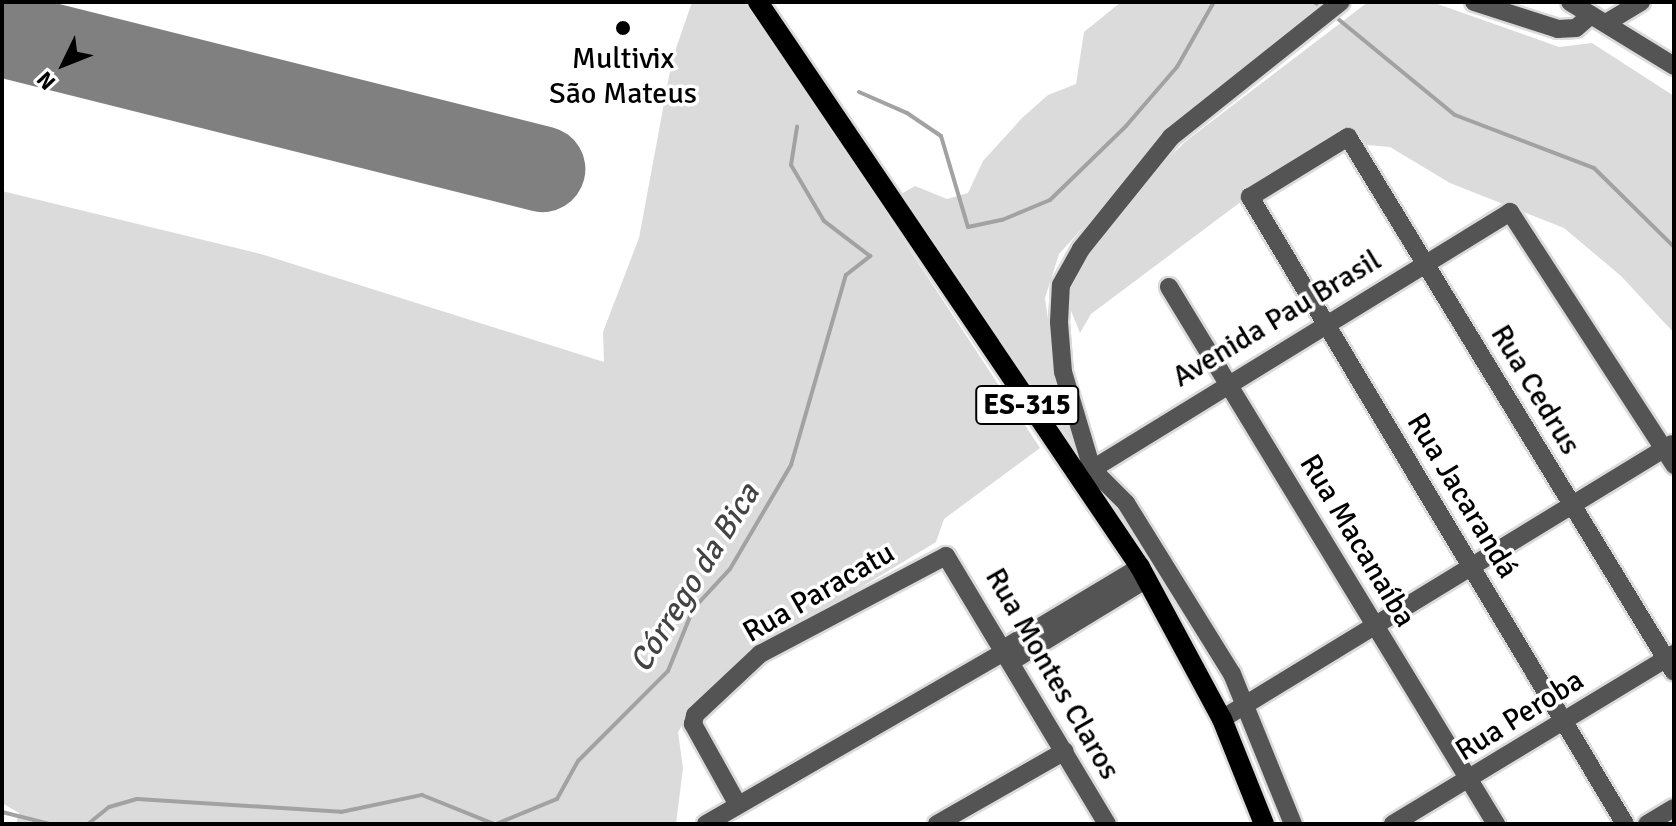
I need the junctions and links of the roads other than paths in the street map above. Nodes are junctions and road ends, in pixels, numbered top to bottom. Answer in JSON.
{"nodes":[{"id":1,"x":758,"y":2,"type":"edge"},
{"id":2,"x":1340,"y":2,"type":"edge"},
{"id":3,"x":1474,"y":2,"type":"edge"},
{"id":4,"x":1570,"y":2,"type":"edge"},
{"id":5,"x":1641,"y":2,"type":"edge"},
{"id":6,"x":1599,"y":19,"type":"junction"},
{"id":7,"x":1674,"y":66,"type":"edge"},
{"id":8,"x":1250,"y":197,"type":"joint"},
{"id":9,"x":1425,"y":262,"type":"junction"},
{"id":10,"x":1169,"y":287,"type":"dead end"},
{"id":11,"x":1325,"y":322,"type":"junction"},
{"id":12,"x":1227,"y":382,"type":"junction"},
{"id":13,"x":1671,"y":453,"type":"edge"},
{"id":14,"x":1085,"y":474,"type":"junction"},
{"id":15,"x":1573,"y":506,"type":"junction"},
{"id":16,"x":946,"y":556,"type":"joint"},
{"id":17,"x":1472,"y":567,"type":"junction"},
{"id":18,"x":1144,"y":573,"type":"junction"},
{"id":19,"x":1375,"y":626,"type":"junction"},
{"id":20,"x":1008,"y":653,"type":"junction"},
{"id":21,"x":1671,"y":662,"type":"edge"},
{"id":22,"x":1246,"y":704,"type":"junction"},
{"id":23,"x":1222,"y":719,"type":"junction"},
{"id":24,"x":1564,"y":722,"type":"junction"},
{"id":25,"x":1065,"y":751,"type":"junction"},
{"id":26,"x":1470,"y":780,"type":"junction"},
{"id":27,"x":738,"y":805,"type":"junction"},
{"id":28,"x":1674,"y":808,"type":"edge"},
{"id":29,"x":708,"y":824,"type":"edge"},
{"id":30,"x":937,"y":824,"type":"edge"},
{"id":31,"x":1107,"y":824,"type":"edge"},
{"id":32,"x":1264,"y":824,"type":"edge"},
{"id":33,"x":1293,"y":824,"type":"edge"},
{"id":34,"x":1393,"y":824,"type":"edge"},
{"id":35,"x":1496,"y":824,"type":"edge"},
{"id":36,"x":1625,"y":824,"type":"edge"},
{"id":37,"x":1647,"y":824,"type":"edge"}],
"edges":[{"from":1,"to":14,"type":"main road","number":"ES-315"},
{"from":2,"to":14,"type":"street"},
{"from":3,"to":6,"type":"street"},
{"from":4,"to":6,"type":"street"},
{"from":5,"to":6,"type":"street"},
{"from":6,"to":7,"type":"street"},
{"from":8,"to":9,"type":"street","name":"Rua Cedrus"},
{"from":8,"to":11,"type":"street","name":"Rua Jacarandá"},
{"from":9,"to":11,"type":"street","name":"Avenida Pau Brasil"},
{"from":9,"to":13,"type":"street","name":"Avenida Pau Brasil"},
{"from":9,"to":15,"type":"street","name":"Rua Cedrus"},
{"from":10,"to":12,"type":"street","name":"Rua Macanaíba"},
{"from":11,"to":12,"type":"street","name":"Avenida Pau Brasil"},
{"from":11,"to":17,"type":"street","name":"Rua Jacarandá"},
{"from":12,"to":14,"type":"street","name":"Avenida Pau Brasil"},
{"from":12,"to":19,"type":"street","name":"Rua Macanaíba"},
{"from":13,"to":15,"type":"street"},
{"from":14,"to":18,"type":"main road","number":"ES-315"},
{"from":14,"to":22,"type":"street"},
{"from":15,"to":17,"type":"street"},
{"from":15,"to":21,"type":"street","name":"Rua Cedrus"},
{"from":16,"to":20,"type":"street","name":"Rua Montes Claros"},
{"from":16,"to":27,"type":"street","name":"Rua Paracatu"},
{"from":17,"to":19,"type":"street"},
{"from":17,"to":24,"type":"street","name":"Rua Jacarandá"},
{"from":18,"to":20,"type":"street"},
{"from":18,"to":23,"type":"main road","number":"ES-315"},
{"from":19,"to":22,"type":"street"},
{"from":19,"to":26,"type":"street","name":"Rua Macanaíba"},
{"from":20,"to":25,"type":"street","name":"Rua Montes Claros"},
{"from":20,"to":27,"type":"street"},
{"from":21,"to":24,"type":"street","name":"Rua Peroba"},
{"from":22,"to":23,"type":"street"},
{"from":22,"to":33,"type":"street"},
{"from":23,"to":32,"type":"main road","number":"ES-315"},
{"from":24,"to":26,"type":"street","name":"Rua Peroba"},
{"from":24,"to":36,"type":"street","name":"Rua Jacarandá"},
{"from":25,"to":30,"type":"street"},
{"from":25,"to":31,"type":"street","name":"Rua Montes Claros"},
{"from":26,"to":34,"type":"street","name":"Rua Peroba"},
{"from":26,"to":35,"type":"street","name":"Rua Macanaíba"},
{"from":27,"to":29,"type":"street"},
{"from":28,"to":37,"type":"street"}]}
